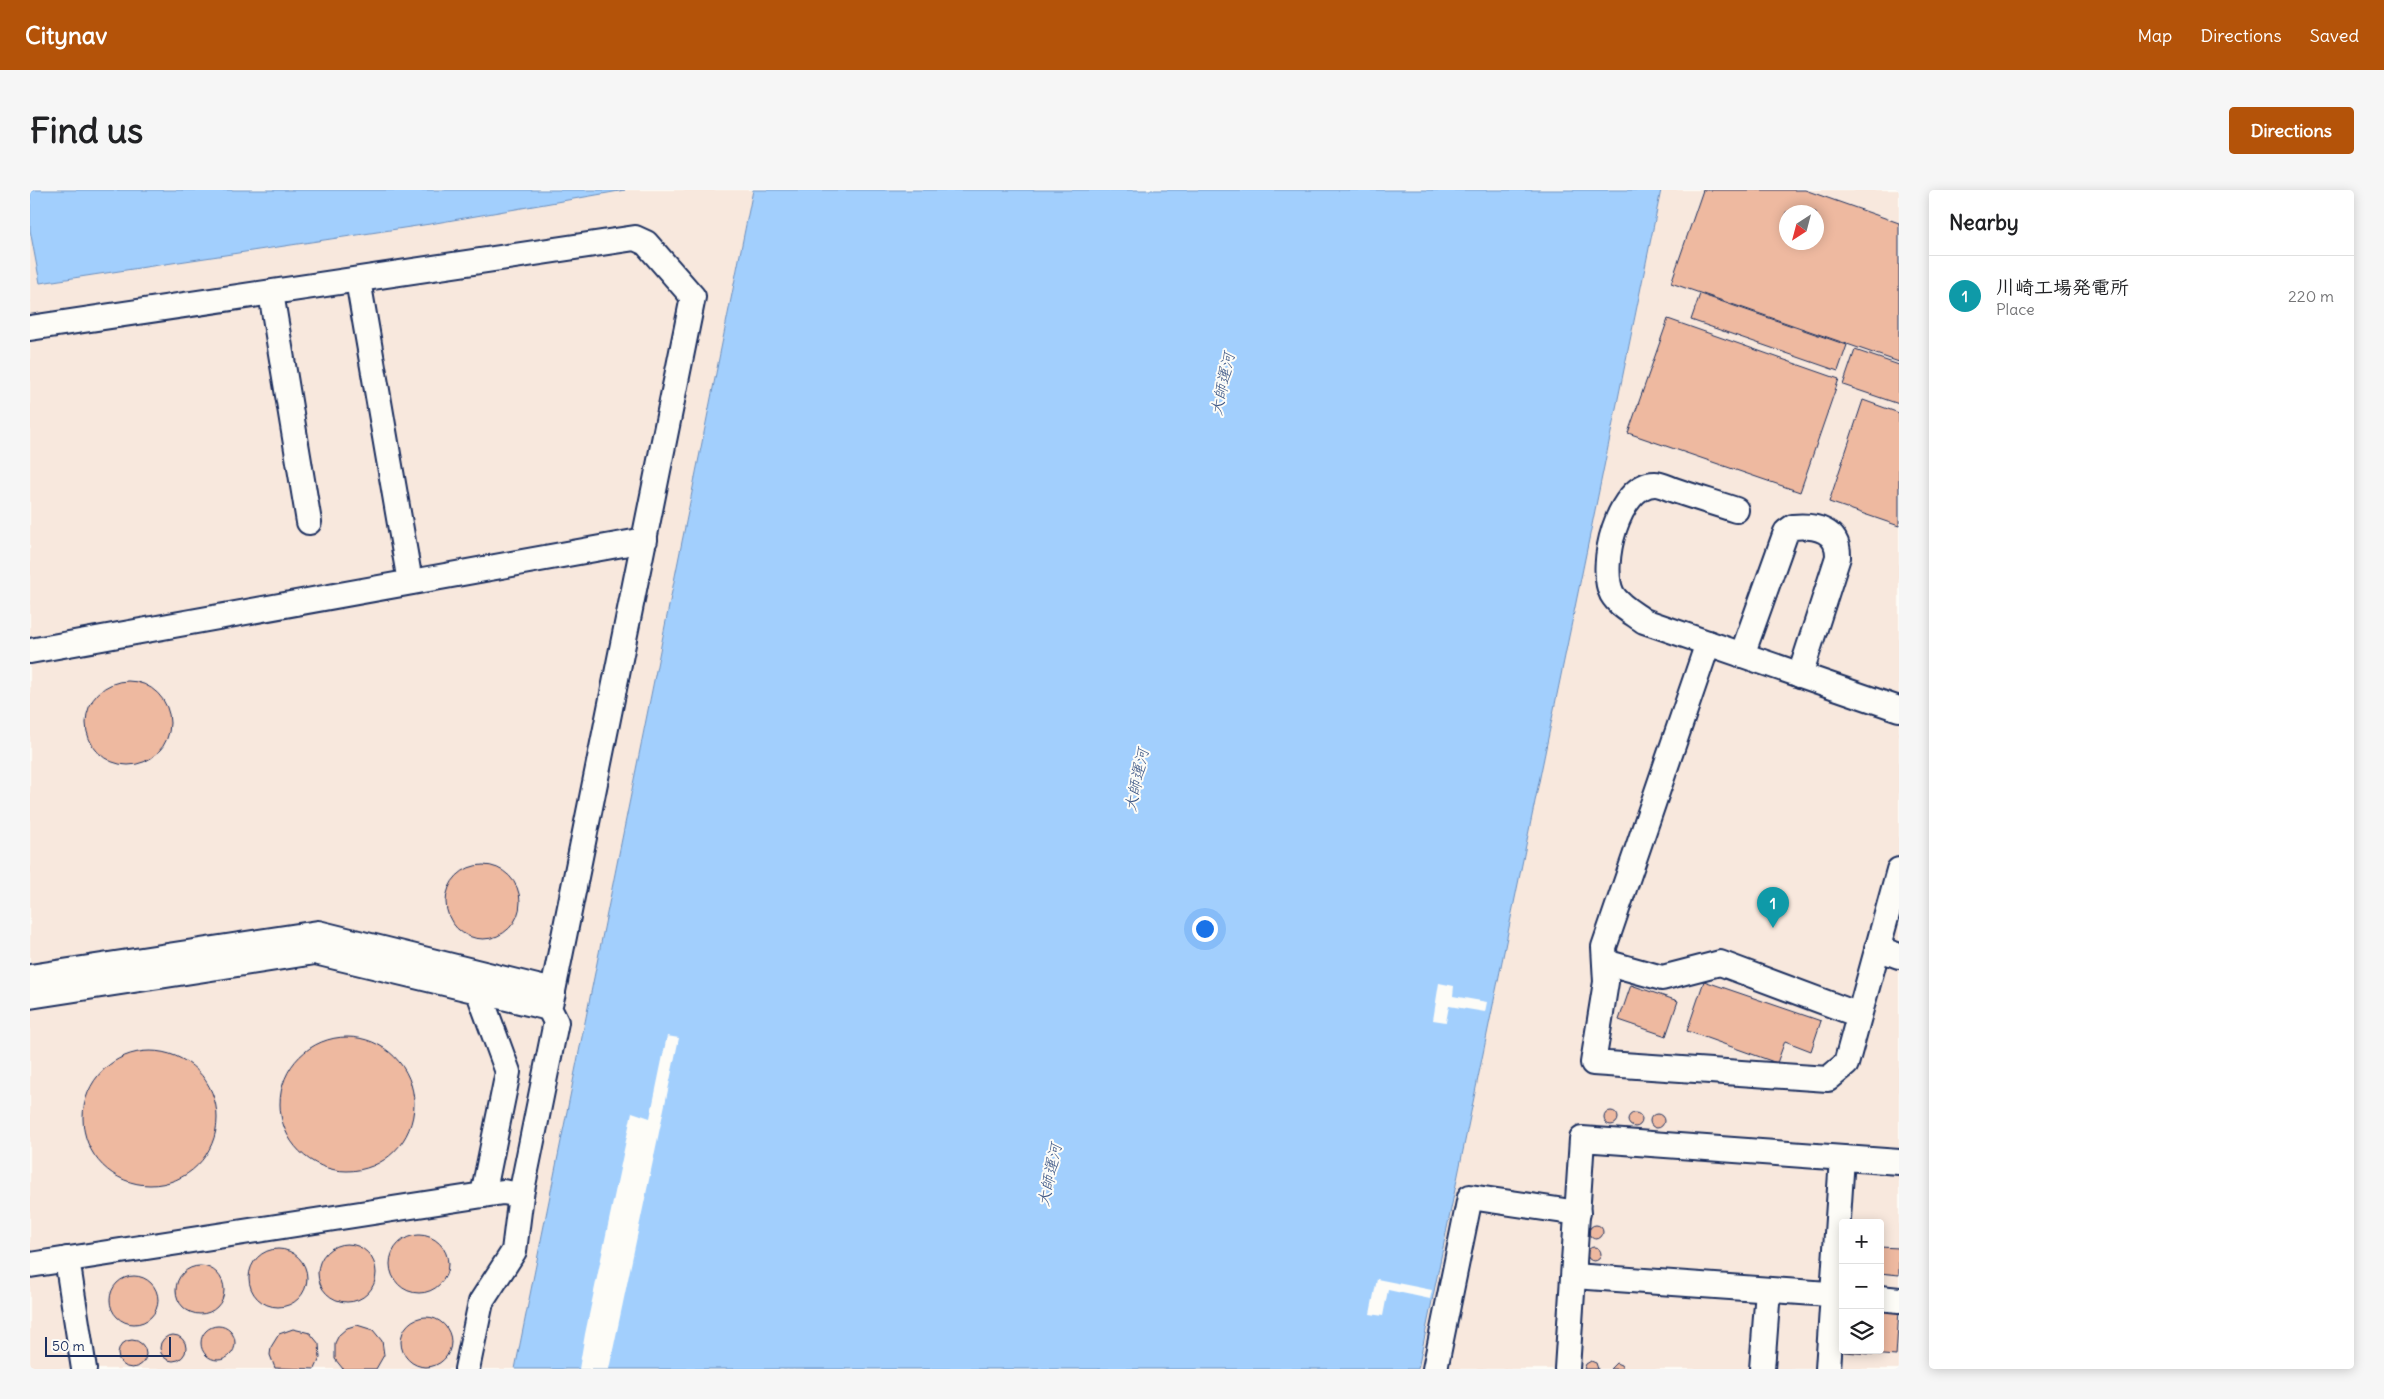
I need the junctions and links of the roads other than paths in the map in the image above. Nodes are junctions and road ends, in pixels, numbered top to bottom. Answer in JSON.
{"nodes":[{"id":1,"x":358,"y":280,"type":"junction"},
{"id":2,"x":271,"y":293,"type":"junction"},
{"id":3,"x":30,"y":328,"type":"edge"},
{"id":4,"x":1736,"y":510,"type":"dead end"},
{"id":5,"x":309,"y":522,"type":"dead end"},
{"id":6,"x":644,"y":540,"type":"junction"},
{"id":7,"x":410,"y":582,"type":"junction"},
{"id":8,"x":1708,"y":643,"type":"junction"},
{"id":9,"x":30,"y":651,"type":"edge"},
{"id":10,"x":1742,"y":655,"type":"junction"},
{"id":11,"x":1800,"y":675,"type":"junction"},
{"id":12,"x":1899,"y":710,"type":"edge"},
{"id":13,"x":1899,"y":870,"type":"edge"},
{"id":14,"x":1877,"y":948,"type":"junction"},
{"id":15,"x":1899,"y":956,"type":"edge"},
{"id":16,"x":1605,"y":962,"type":"junction"},
{"id":17,"x":30,"y":977,"type":"edge"},
{"id":18,"x":479,"y":993,"type":"junction"},
{"id":19,"x":30,"y":996,"type":"edge"},
{"id":20,"x":551,"y":1000,"type":"junction"},
{"id":21,"x":1859,"y":1015,"type":"junction"},
{"id":22,"x":1842,"y":1158,"type":"junction"},
{"id":23,"x":1899,"y":1162,"type":"edge"},
{"id":24,"x":483,"y":1195,"type":"junction"},
{"id":25,"x":521,"y":1195,"type":"junction"},
{"id":26,"x":1578,"y":1214,"type":"junction"},
{"id":27,"x":68,"y":1259,"type":"junction"},
{"id":28,"x":30,"y":1265,"type":"edge"},
{"id":29,"x":1574,"y":1276,"type":"junction"},
{"id":30,"x":1768,"y":1290,"type":"junction"},
{"id":31,"x":1838,"y":1295,"type":"edge"},
{"id":32,"x":1884,"y":1298,"type":"edge"},
{"id":33,"x":1899,"y":1300,"type":"edge"},
{"id":34,"x":84,"y":1369,"type":"edge"},
{"id":35,"x":467,"y":1369,"type":"edge"},
{"id":36,"x":1435,"y":1369,"type":"edge"},
{"id":37,"x":1567,"y":1369,"type":"edge"},
{"id":38,"x":1762,"y":1369,"type":"edge"},
{"id":39,"x":1828,"y":1369,"type":"edge"}],
"edges":[{"from":1,"to":2,"type":"lane"},
{"from":1,"to":6,"type":"lane"},
{"from":1,"to":7,"type":"lane"},
{"from":2,"to":3,"type":"lane"},
{"from":2,"to":5,"type":"lane"},
{"from":4,"to":8,"type":"lane"},
{"from":6,"to":7,"type":"lane"},
{"from":6,"to":20,"type":"lane"},
{"from":7,"to":9,"type":"lane"},
{"from":8,"to":10,"type":"lane"},
{"from":8,"to":16,"type":"lane"},
{"from":10,"to":11,"type":"lane"},
{"from":10,"to":11,"type":"lane"},
{"from":11,"to":12,"type":"lane"},
{"from":13,"to":14,"type":"lane"},
{"from":14,"to":15,"type":"lane"},
{"from":14,"to":21,"type":"lane"},
{"from":16,"to":21,"type":"lane"},
{"from":16,"to":21,"type":"lane"},
{"from":17,"to":20,"type":"lane"},
{"from":18,"to":19,"type":"lane"},
{"from":18,"to":20,"type":"lane"},
{"from":18,"to":24,"type":"lane"},
{"from":20,"to":25,"type":"lane"},
{"from":22,"to":23,"type":"lane"},
{"from":22,"to":26,"type":"lane"},
{"from":22,"to":31,"type":"lane"},
{"from":24,"to":25,"type":"lane"},
{"from":24,"to":27,"type":"lane"},
{"from":25,"to":35,"type":"lane"},
{"from":26,"to":29,"type":"lane"},
{"from":26,"to":36,"type":"lane"},
{"from":27,"to":28,"type":"lane"},
{"from":27,"to":34,"type":"lane"},
{"from":29,"to":30,"type":"lane"},
{"from":29,"to":37,"type":"lane"},
{"from":30,"to":31,"type":"lane"},
{"from":30,"to":38,"type":"lane"},
{"from":31,"to":39,"type":"lane"},
{"from":32,"to":33,"type":"lane"}]}
